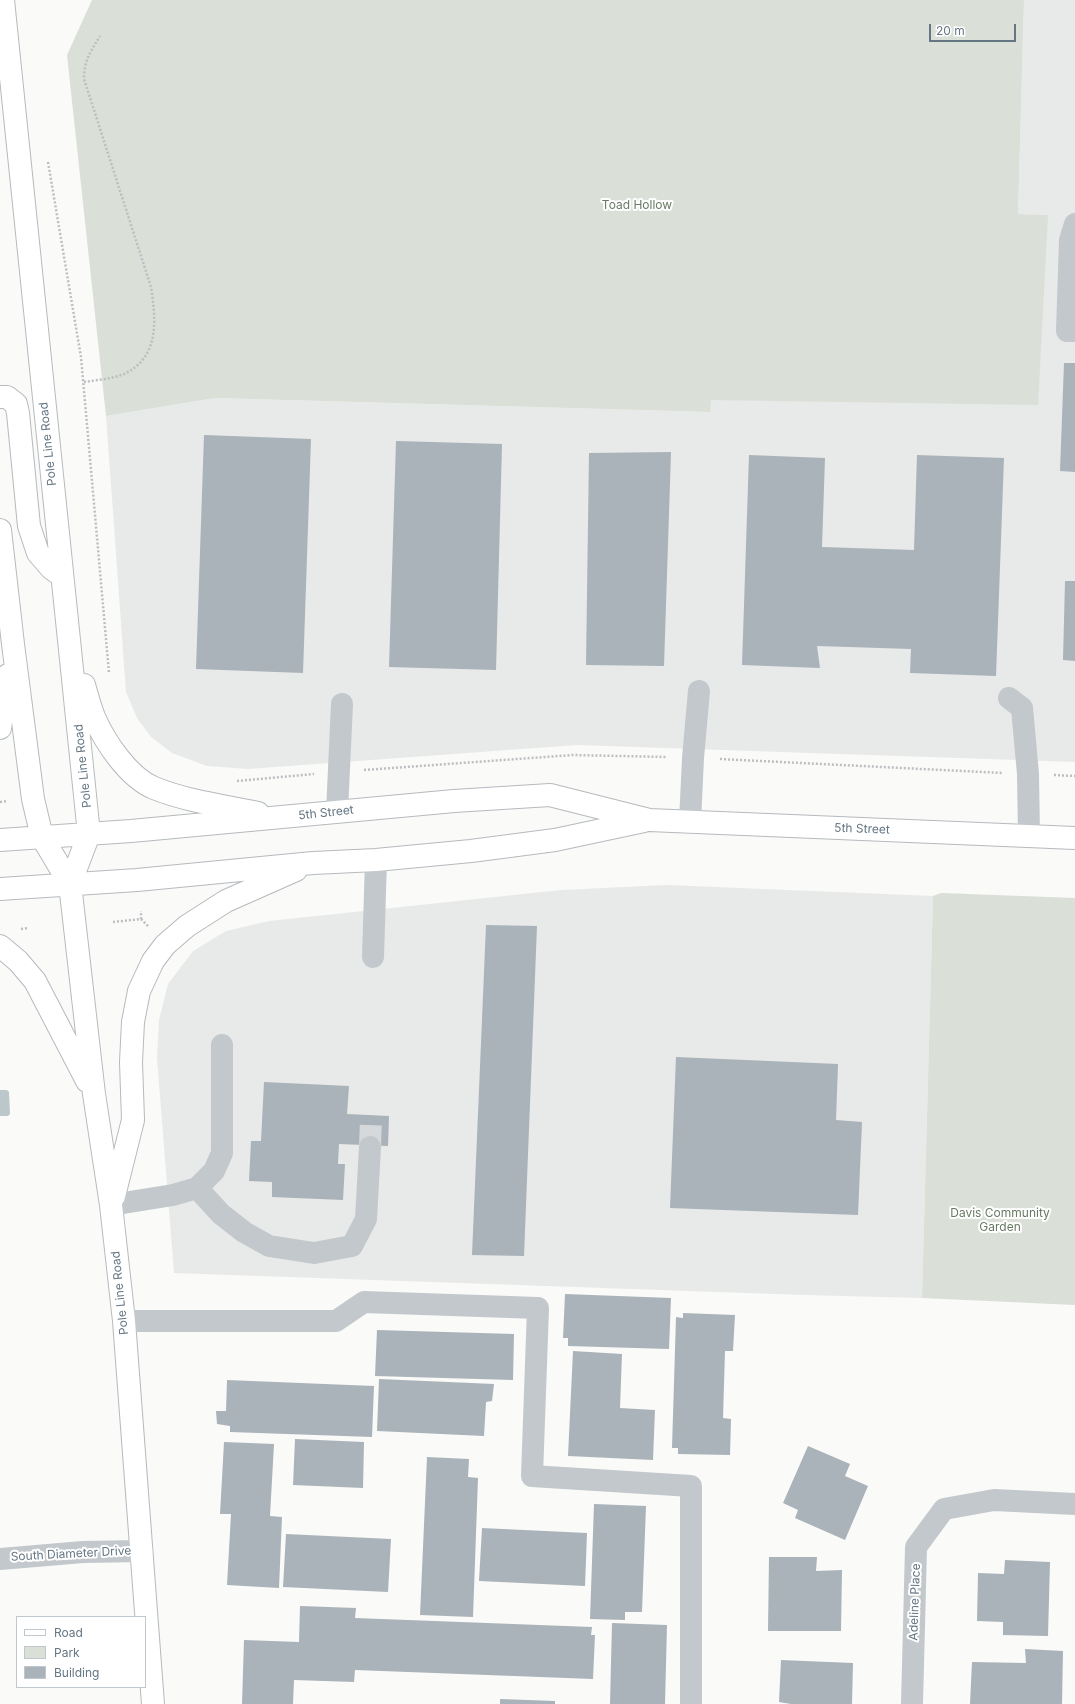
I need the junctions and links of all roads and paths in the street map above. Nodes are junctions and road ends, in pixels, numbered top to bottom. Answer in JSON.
{"nodes":[{"id":1,"x":3,"y":0,"type":"edge"},
{"id":2,"x":100,"y":36,"type":"dead end"},
{"id":3,"x":48,"y":159,"type":"dead end"},
{"id":4,"x":1073,"y":232,"type":"edge"},
{"id":5,"x":1075,"y":331,"type":"edge"},
{"id":6,"x":84,"y":382,"type":"junction"},
{"id":7,"x":0,"y":397,"type":"edge"},
{"id":8,"x":0,"y":530,"type":"edge"},
{"id":9,"x":62,"y":576,"type":"junction"},
{"id":10,"x":69,"y":635,"type":"junction"},
{"id":11,"x":12,"y":644,"type":"junction"},
{"id":12,"x":109,"y":676,"type":"dead end"},
{"id":13,"x":699,"y":691,"type":"dead end"},
{"id":14,"x":1009,"y":698,"type":"dead end"},
{"id":15,"x":342,"y":704,"type":"dead end"},
{"id":16,"x":0,"y":728,"type":"edge"},
{"id":17,"x":693,"y":758,"type":"junction"},
{"id":18,"x":339,"y":772,"type":"junction"},
{"id":19,"x":1028,"y":774,"type":"junction"},
{"id":20,"x":1075,"y":776,"type":"edge"},
{"id":21,"x":232,"y":781,"type":"dead end"},
{"id":22,"x":337,"y":812,"type":"junction"},
{"id":23,"x":283,"y":818,"type":"junction"},
{"id":24,"x":649,"y":820,"type":"junction"},
{"id":25,"x":690,"y":822,"type":"junction"},
{"id":26,"x":89,"y":834,"type":"junction"},
{"id":27,"x":1029,"y":836,"type":"junction"},
{"id":28,"x":42,"y":837,"type":"junction"},
{"id":29,"x":1075,"y":838,"type":"edge"},
{"id":30,"x":0,"y":840,"type":"edge"},
{"id":31,"x":376,"y":860,"type":"junction"},
{"id":32,"x":313,"y":863,"type":"junction"},
{"id":33,"x":70,"y":884,"type":"junction"},
{"id":34,"x":0,"y":889,"type":"edge"},
{"id":35,"x":141,"y":911,"type":"dead end"},
{"id":36,"x":112,"y":922,"type":"dead end"},
{"id":37,"x":0,"y":946,"type":"edge"},
{"id":38,"x":373,"y":957,"type":"dead end"},
{"id":39,"x":222,"y":1045,"type":"dead end"},
{"id":40,"x":94,"y":1094,"type":"junction"},
{"id":41,"x":370,"y":1147,"type":"tunnel mouth"},
{"id":42,"x":197,"y":1188,"type":"junction"},
{"id":43,"x":111,"y":1205,"type":"junction"},
{"id":44,"x":124,"y":1321,"type":"junction"},
{"id":45,"x":1075,"y":1504,"type":"edge"},
{"id":46,"x":142,"y":1550,"type":"junction"},
{"id":47,"x":0,"y":1559,"type":"edge"},
{"id":48,"x":153,"y":1704,"type":"edge"},
{"id":49,"x":691,"y":1704,"type":"edge"},
{"id":50,"x":912,"y":1704,"type":"edge"}],
"edges":[{"from":1,"to":9,"type":"main road","name":"Pole Line Road"},
{"from":2,"to":6,"type":"path"},
{"from":3,"to":6,"type":"path"},
{"from":4,"to":5,"type":"street"},
{"from":6,"to":12,"type":"path"},
{"from":7,"to":9,"type":"main road"},
{"from":8,"to":11,"type":"main road","name":"Pole Line Road"},
{"from":9,"to":10,"type":"main road","name":"Pole Line Road"},
{"from":10,"to":23,"type":"main road"},
{"from":10,"to":26,"type":"main road","name":"Pole Line Road"},
{"from":11,"to":16,"type":"main road"},
{"from":11,"to":28,"type":"main road","name":"Pole Line Road"},
{"from":13,"to":17,"type":"street"},
{"from":14,"to":19,"type":"street"},
{"from":15,"to":18,"type":"street"},
{"from":17,"to":18,"type":"path"},
{"from":17,"to":19,"type":"path"},
{"from":17,"to":25,"type":"street"},
{"from":18,"to":21,"type":"path"},
{"from":18,"to":22,"type":"street"},
{"from":19,"to":20,"type":"path"},
{"from":19,"to":27,"type":"street"},
{"from":22,"to":23,"type":"main road","name":"5th Street"},
{"from":22,"to":24,"type":"main road","name":"5th Street"},
{"from":23,"to":26,"type":"main road","name":"5th Street"},
{"from":24,"to":25,"type":"main road","name":"5th Street"},
{"from":24,"to":31,"type":"main road","name":"5th Street"},
{"from":25,"to":27,"type":"main road","name":"5th Street"},
{"from":26,"to":28,"type":"main road","name":"5th Street"},
{"from":26,"to":33,"type":"main road","name":"Pole Line Road"},
{"from":27,"to":29,"type":"main road","name":"5th Street"},
{"from":28,"to":30,"type":"main road","name":"5th Street"},
{"from":28,"to":33,"type":"main road","name":"Pole Line Road"},
{"from":31,"to":32,"type":"main road","name":"5th Street"},
{"from":31,"to":38,"type":"street"},
{"from":32,"to":33,"type":"main road","name":"5th Street"},
{"from":32,"to":43,"type":"main road"},
{"from":33,"to":34,"type":"main road","name":"5th Street"},
{"from":33,"to":40,"type":"main road","name":"Pole Line Road"},
{"from":35,"to":36,"type":"path"},
{"from":37,"to":40,"type":"main road"},
{"from":39,"to":42,"type":"street"},
{"from":40,"to":43,"type":"main road","name":"Pole Line Road"},
{"from":41,"to":42,"type":"street"},
{"from":42,"to":43,"type":"street"},
{"from":43,"to":44,"type":"main road","name":"Pole Line Road"},
{"from":44,"to":46,"type":"main road","name":"Pole Line Road"},
{"from":44,"to":49,"type":"street"},
{"from":45,"to":50,"type":"street","name":"Adeline Place"},
{"from":46,"to":47,"type":"street","name":"South Diameter Drive"},
{"from":46,"to":48,"type":"main road","name":"Pole Line Road"}]}
